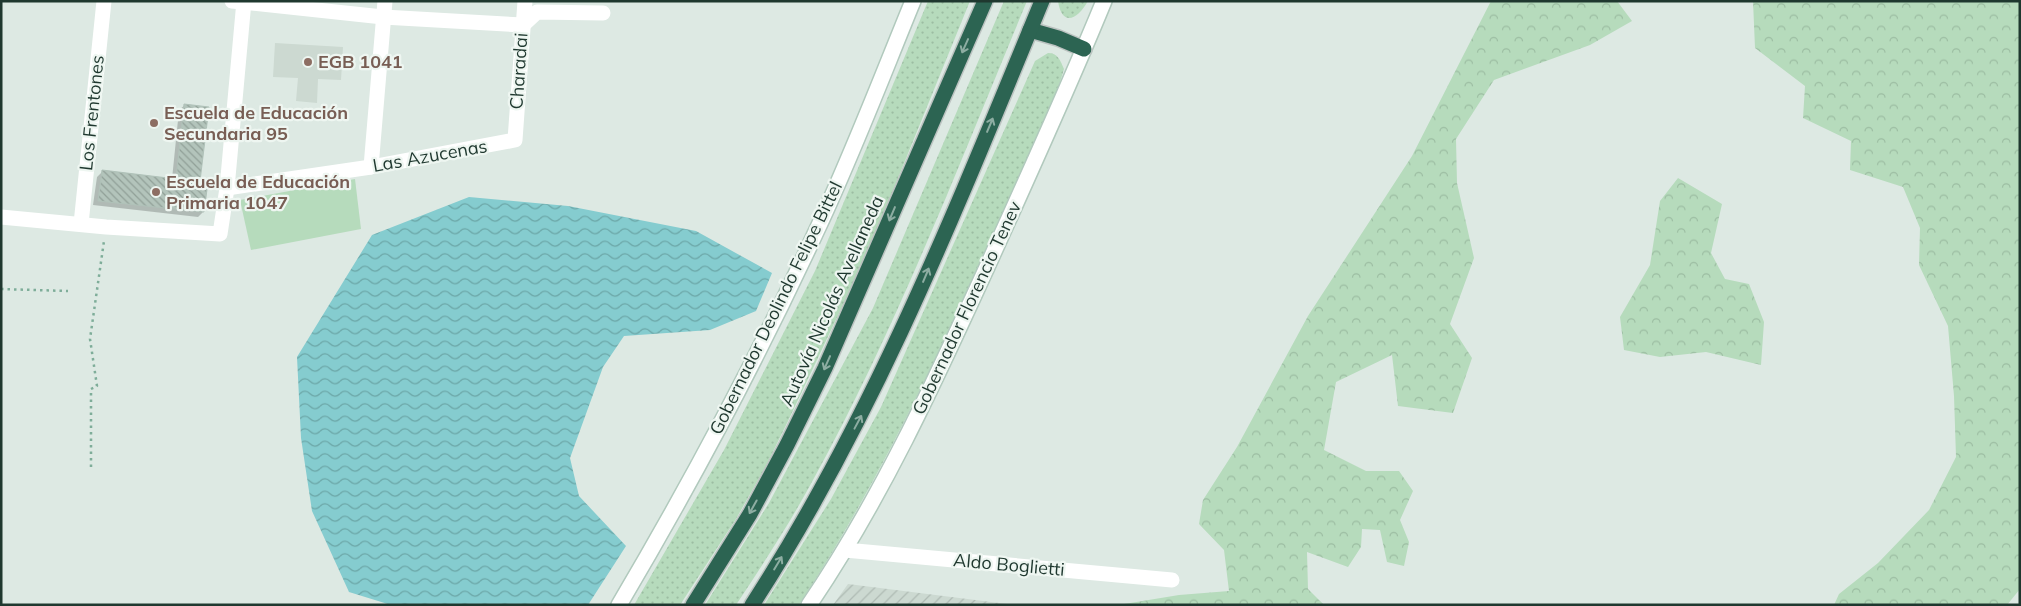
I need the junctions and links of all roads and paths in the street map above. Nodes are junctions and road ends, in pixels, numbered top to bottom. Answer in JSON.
{"nodes":[{"id":1,"x":104,"y":1,"type":"edge"},
{"id":2,"x":385,"y":1,"type":"edge"},
{"id":3,"x":525,"y":1,"type":"edge"},
{"id":4,"x":913,"y":1,"type":"edge"},
{"id":5,"x":985,"y":1,"type":"edge"},
{"id":6,"x":1042,"y":1,"type":"edge"},
{"id":7,"x":1104,"y":1,"type":"edge"},
{"id":8,"x":240,"y":2,"type":"edge"},
{"id":9,"x":604,"y":13,"type":"dead end"},
{"id":10,"x":383,"y":17,"type":"junction"},
{"id":11,"x":523,"y":25,"type":"junction"},
{"id":12,"x":1030,"y":30,"type":"junction"},
{"id":13,"x":1084,"y":49,"type":"junction"},
{"id":14,"x":515,"y":140,"type":"joint"},
{"id":15,"x":371,"y":167,"type":"junction"},
{"id":16,"x":227,"y":188,"type":"junction"},
{"id":17,"x":1,"y":217,"type":"edge"},
{"id":18,"x":81,"y":224,"type":"junction"},
{"id":19,"x":106,"y":227,"type":"junction"},
{"id":20,"x":1,"y":289,"type":"edge"},
{"id":21,"x":68,"y":291,"type":"dead end"},
{"id":22,"x":91,"y":467,"type":"dead end"},
{"id":23,"x":845,"y":550,"type":"junction"},
{"id":24,"x":1172,"y":580,"type":"dead end"},
{"id":25,"x":618,"y":605,"type":"edge"},
{"id":26,"x":693,"y":605,"type":"edge"},
{"id":27,"x":752,"y":605,"type":"edge"},
{"id":28,"x":809,"y":605,"type":"edge"}],
"edges":[{"from":1,"to":18,"type":"street","name":"Los Frentones"},
{"from":2,"to":10,"type":"street"},
{"from":3,"to":11,"type":"street","name":"Charadai"},
{"from":4,"to":25,"type":"street","name":"Gobernador Deolindo Felipe Bittel"},
{"from":5,"to":26,"type":"highway","name":"Autovía Nicolás Avellaneda","one_way":true},
{"from":6,"to":12,"type":"highway"},
{"from":7,"to":13,"type":"street","name":"Gobernador Florencio Tenev"},
{"from":8,"to":10,"type":"street"},
{"from":8,"to":16,"type":"street"},
{"from":9,"to":11,"type":"street"},
{"from":10,"to":11,"type":"street"},
{"from":10,"to":15,"type":"street"},
{"from":11,"to":14,"type":"street","name":"Charadai"},
{"from":12,"to":13,"type":"highway"},
{"from":27,"to":12,"type":"highway","one_way":true},
{"from":13,"to":23,"type":"street","name":"Gobernador Florencio Tenev"},
{"from":14,"to":15,"type":"street","name":"Las Azucenas"},
{"from":15,"to":16,"type":"street","name":"Las Azucenas"},
{"from":16,"to":19,"type":"street"},
{"from":17,"to":18,"type":"street"},
{"from":18,"to":19,"type":"street"},
{"from":19,"to":22,"type":"path"},
{"from":20,"to":21,"type":"path"},
{"from":23,"to":24,"type":"street","name":"Aldo Boglietti"},
{"from":23,"to":28,"type":"street","name":"Gobernador Florencio Tenev"}]}
